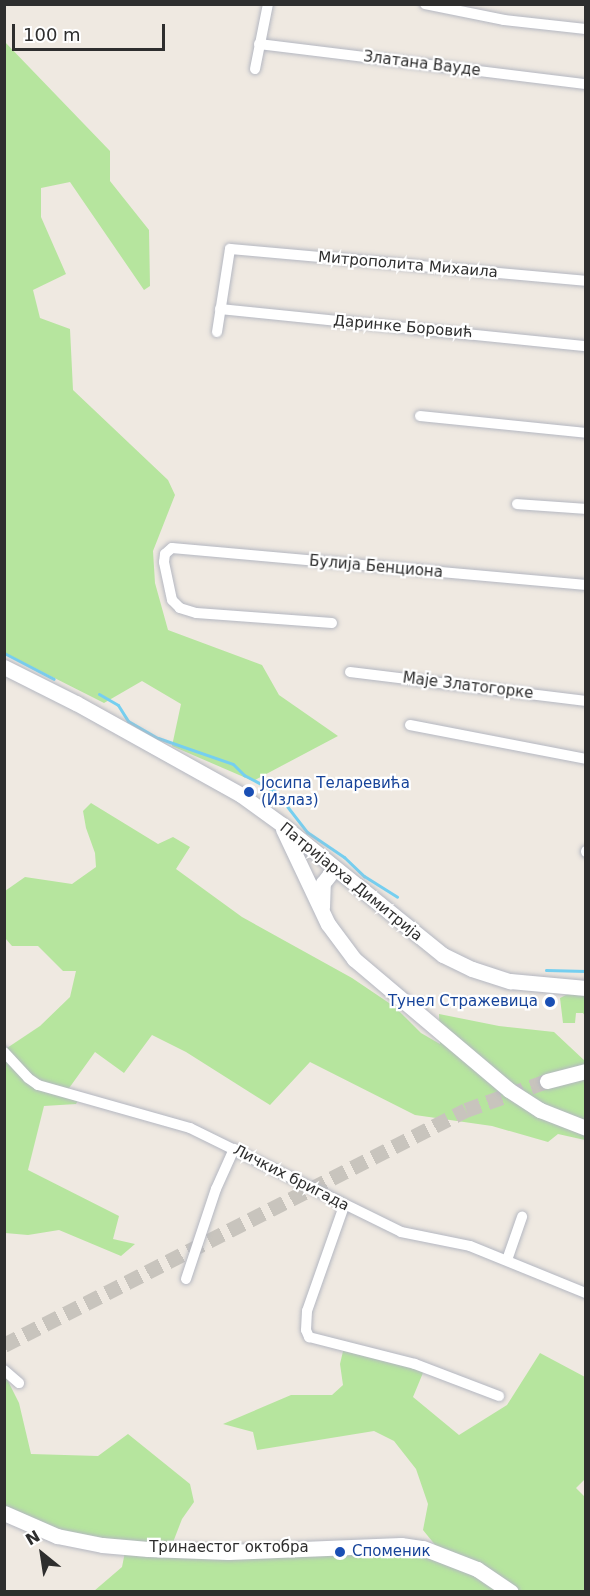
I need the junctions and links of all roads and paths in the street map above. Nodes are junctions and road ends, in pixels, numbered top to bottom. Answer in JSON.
{"nodes":[{"id":1,"x":268,"y":4,"type":"edge"},
{"id":2,"x":425,"y":4,"type":"edge"},
{"id":3,"x":438,"y":6,"type":"edge"},
{"id":4,"x":585,"y":29,"type":"edge"},
{"id":5,"x":260,"y":44,"type":"junction"},
{"id":6,"x":255,"y":69,"type":"dead end"},
{"id":7,"x":585,"y":84,"type":"edge"},
{"id":8,"x":585,"y":281,"type":"edge"},
{"id":9,"x":220,"y":309,"type":"junction"},
{"id":10,"x":217,"y":332,"type":"dead end"},
{"id":11,"x":585,"y":346,"type":"edge"},
{"id":12,"x":420,"y":416,"type":"dead end"},
{"id":13,"x":585,"y":433,"type":"edge"},
{"id":14,"x":517,"y":504,"type":"dead end"},
{"id":15,"x":585,"y":509,"type":"edge"},
{"id":16,"x":585,"y":585,"type":"edge"},
{"id":17,"x":333,"y":623,"type":"dead end"},
{"id":18,"x":4,"y":667,"type":"edge"},
{"id":19,"x":350,"y":672,"type":"dead end"},
{"id":20,"x":585,"y":701,"type":"edge"},
{"id":21,"x":411,"y":725,"type":"dead end"},
{"id":22,"x":585,"y":759,"type":"edge"},
{"id":23,"x":281,"y":824,"type":"junction"},
{"id":24,"x":331,"y":867,"type":"junction"},
{"id":25,"x":310,"y":887,"type":"junction"},
{"id":26,"x":322,"y":912,"type":"junction"},
{"id":27,"x":585,"y":988,"type":"edge"},
{"id":28,"x":4,"y":1052,"type":"edge"},
{"id":29,"x":585,"y":1071,"type":"edge"},
{"id":30,"x":547,"y":1081,"type":"tunnel mouth"},
{"id":31,"x":585,"y":1128,"type":"edge"},
{"id":32,"x":234,"y":1149,"type":"junction"},
{"id":33,"x":344,"y":1206,"type":"junction"},
{"id":34,"x":522,"y":1217,"type":"dead end"},
{"id":35,"x":507,"y":1260,"type":"junction"},
{"id":36,"x":186,"y":1279,"type":"dead end"},
{"id":37,"x":585,"y":1293,"type":"edge"},
{"id":38,"x":4,"y":1370,"type":"edge"},
{"id":39,"x":19,"y":1383,"type":"dead end"},
{"id":40,"x":499,"y":1396,"type":"dead end"},
{"id":41,"x":4,"y":1513,"type":"edge"},
{"id":42,"x":511,"y":1592,"type":"edge"}],
"edges":[{"from":1,"to":5,"type":"street"},
{"from":2,"to":3,"type":"street"},
{"from":3,"to":4,"type":"street"},
{"from":5,"to":6,"type":"street"},
{"from":5,"to":7,"type":"street","name":"Златана Вауде"},
{"from":8,"to":9,"type":"street","name":"Митрополита Михаила"},
{"from":9,"to":10,"type":"street"},
{"from":9,"to":11,"type":"street","name":"Даринке Боровић"},
{"from":12,"to":13,"type":"street"},
{"from":14,"to":15,"type":"street"},
{"from":16,"to":17,"type":"street","name":"Булија Бенциона"},
{"from":18,"to":23,"type":"street","name":"Патријарха Димитрија"},
{"from":19,"to":20,"type":"street","name":"Маје Златогорке"},
{"from":21,"to":22,"type":"street"},
{"from":23,"to":24,"type":"street","name":"Патријарха Димитрија"},
{"from":23,"to":25,"type":"street"},
{"from":24,"to":25,"type":"street"},
{"from":24,"to":26,"type":"street"},
{"from":24,"to":27,"type":"street","name":"Патријарха Димитрија"},
{"from":25,"to":26,"type":"street"},
{"from":26,"to":31,"type":"street"},
{"from":28,"to":32,"type":"street","name":"Личких бригада"},
{"from":29,"to":30,"type":"street"},
{"from":32,"to":33,"type":"street","name":"Личких бригада"},
{"from":32,"to":36,"type":"street"},
{"from":33,"to":35,"type":"street","name":"Личких бригада"},
{"from":33,"to":40,"type":"street"},
{"from":34,"to":35,"type":"street"},
{"from":35,"to":37,"type":"street","name":"Личких бригада"},
{"from":38,"to":39,"type":"street"},
{"from":41,"to":42,"type":"street","name":"Тринаестог октобра"}]}
